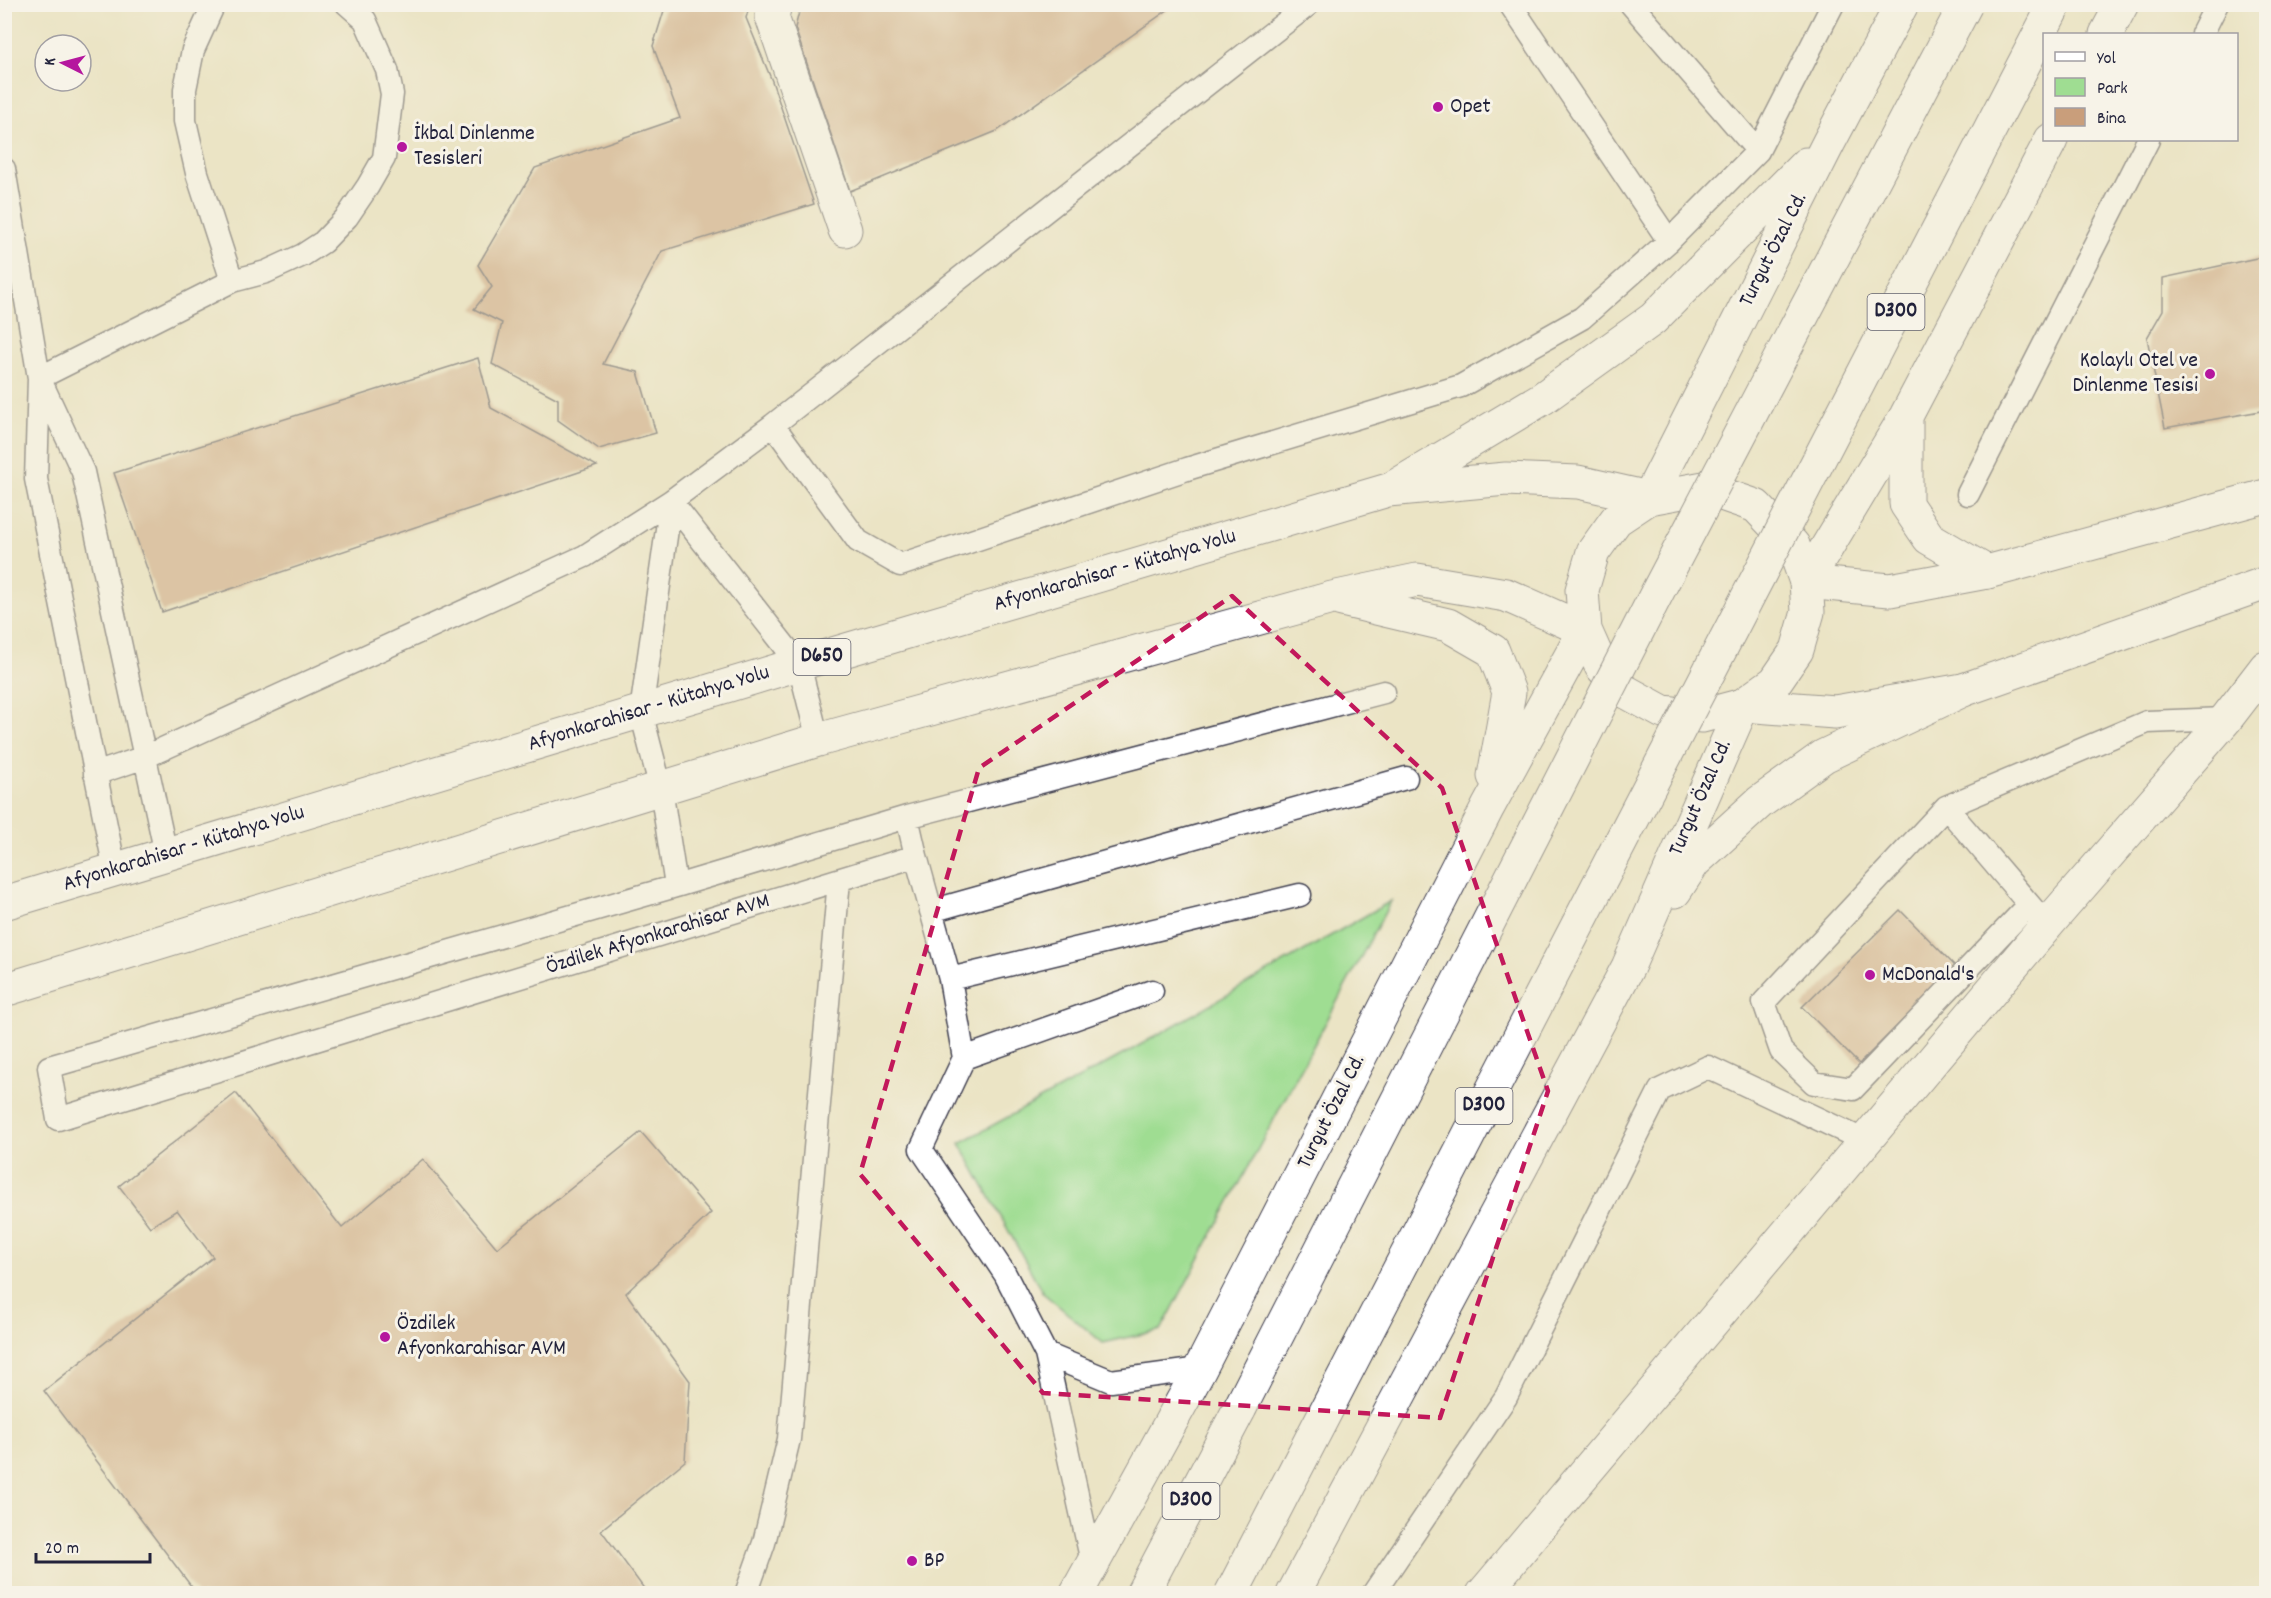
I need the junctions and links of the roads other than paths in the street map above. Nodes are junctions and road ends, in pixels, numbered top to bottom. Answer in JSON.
{"nodes":[{"id":1,"x":214,"y":4,"type":"edge"},
{"id":2,"x":347,"y":4,"type":"edge"},
{"id":3,"x":776,"y":4,"type":"edge"},
{"id":4,"x":1309,"y":4,"type":"edge"},
{"id":5,"x":1510,"y":4,"type":"edge"},
{"id":6,"x":1833,"y":4,"type":"edge"},
{"id":7,"x":1902,"y":4,"type":"edge"},
{"id":8,"x":1966,"y":4,"type":"edge"},
{"id":9,"x":2055,"y":4,"type":"edge"},
{"id":10,"x":2122,"y":4,"type":"edge"},
{"id":11,"x":2217,"y":4,"type":"edge"},
{"id":12,"x":1634,"y":6,"type":"edge"},
{"id":13,"x":2107,"y":33,"type":"edge"},
{"id":14,"x":2202,"y":33,"type":"edge"},
{"id":15,"x":2050,"y":141,"type":"edge"},
{"id":16,"x":2147,"y":141,"type":"edge"},
{"id":17,"x":1829,"y":142,"type":"junction"},
{"id":18,"x":1758,"y":151,"type":"junction"},
{"id":19,"x":4,"y":169,"type":"edge"},
{"id":20,"x":845,"y":230,"type":"dead end"},
{"id":21,"x":1669,"y":241,"type":"junction"},
{"id":22,"x":232,"y":281,"type":"junction"},
{"id":23,"x":39,"y":378,"type":"junction"},
{"id":24,"x":1906,"y":416,"type":"junction"},
{"id":25,"x":773,"y":425,"type":"junction"},
{"id":26,"x":1388,"y":490,"type":"junction"},
{"id":27,"x":1968,"y":494,"type":"dead end"},
{"id":28,"x":2266,"y":496,"type":"edge"},
{"id":29,"x":1649,"y":498,"type":"junction"},
{"id":30,"x":671,"y":501,"type":"junction"},
{"id":31,"x":1987,"y":572,"type":"junction"},
{"id":32,"x":1806,"y":582,"type":"junction"},
{"id":33,"x":2266,"y":583,"type":"edge"},
{"id":34,"x":1332,"y":598,"type":"junction"},
{"id":35,"x":1585,"y":630,"type":"junction"},
{"id":36,"x":799,"y":664,"type":"junction"},
{"id":37,"x":2266,"y":667,"type":"edge"},
{"id":38,"x":1963,"y":690,"type":"junction"},
{"id":39,"x":1384,"y":692,"type":"dead end"},
{"id":40,"x":1743,"y":705,"type":"junction"},
{"id":41,"x":641,"y":712,"type":"junction"},
{"id":42,"x":2226,"y":719,"type":"junction"},
{"id":43,"x":818,"y":740,"type":"junction"},
{"id":44,"x":145,"y":757,"type":"junction"},
{"id":45,"x":95,"y":774,"type":"junction"},
{"id":46,"x":1406,"y":778,"type":"dead end"},
{"id":47,"x":661,"y":789,"type":"junction"},
{"id":48,"x":1488,"y":807,"type":"junction"},
{"id":49,"x":1946,"y":807,"type":"junction"},
{"id":50,"x":907,"y":817,"type":"junction"},
{"id":51,"x":166,"y":854,"type":"junction"},
{"id":52,"x":916,"y":856,"type":"junction"},
{"id":53,"x":115,"y":870,"type":"junction"},
{"id":54,"x":839,"y":880,"type":"junction"},
{"id":55,"x":676,"y":886,"type":"junction"},
{"id":56,"x":1300,"y":895,"type":"dead end"},
{"id":57,"x":4,"y":903,"type":"edge"},
{"id":58,"x":931,"y":911,"type":"junction"},
{"id":59,"x":2038,"y":915,"type":"junction"},
{"id":60,"x":1628,"y":967,"type":"junction"},
{"id":61,"x":950,"y":979,"type":"junction"},
{"id":62,"x":4,"y":990,"type":"edge"},
{"id":63,"x":1152,"y":991,"type":"dead end"},
{"id":64,"x":964,"y":1058,"type":"junction"},
{"id":65,"x":1865,"y":1141,"type":"junction"},
{"id":66,"x":1046,"y":1354,"type":"junction"},
{"id":67,"x":1200,"y":1370,"type":"junction"},
{"id":68,"x":1092,"y":1562,"type":"junction"},
{"id":69,"x":746,"y":1593,"type":"edge"},
{"id":70,"x":1076,"y":1593,"type":"edge"},
{"id":71,"x":1142,"y":1593,"type":"edge"},
{"id":72,"x":1232,"y":1593,"type":"edge"},
{"id":73,"x":1293,"y":1593,"type":"edge"},
{"id":74,"x":1373,"y":1593,"type":"edge"},
{"id":75,"x":1483,"y":1593,"type":"edge"}],
"edges":[{"from":1,"to":22,"type":"lane"},
{"from":2,"to":22,"type":"lane"},
{"from":3,"to":20,"type":"main road"},
{"from":4,"to":25,"type":"lane"},
{"from":5,"to":21,"type":"lane"},
{"from":6,"to":18,"type":"lane"},
{"from":7,"to":17,"type":"main road","name":"Turgut Özal Cd."},
{"from":8,"to":71,"type":"main road","number":"D300","bridge":true},
{"from":9,"to":72,"type":"main road","number":"D300","bridge":true},
{"from":10,"to":13,"type":"main road"},
{"from":11,"to":14,"type":"lane"},
{"from":12,"to":18,"type":"lane"},
{"from":15,"to":24,"type":"main road"},
{"from":16,"to":27,"type":"lane"},
{"from":17,"to":26,"type":"main road"},
{"from":17,"to":29,"type":"main road","name":"Turgut Özal Cd."},
{"from":18,"to":21,"type":"lane"},
{"from":19,"to":23,"type":"lane"},
{"from":21,"to":25,"type":"lane"},
{"from":22,"to":23,"type":"lane"},
{"from":23,"to":44,"type":"lane"},
{"from":23,"to":45,"type":"lane"},
{"from":24,"to":31,"type":"main road"},
{"from":24,"to":32,"type":"main road"},
{"from":25,"to":30,"type":"lane"},
{"from":26,"to":29,"type":"main road","name":"Afyonkarahisar - Kütahya Yolu","number":"D650"},
{"from":26,"to":36,"type":"main road","name":"Afyonkarahisar - Kütahya Yolu","number":"D650"},
{"from":28,"to":31,"type":"main road"},
{"from":29,"to":32,"type":"main road","name":"Turgut Özal Cd."},
{"from":29,"to":35,"type":"main road","name":"Turgut Özal Cd."},
{"from":30,"to":36,"type":"lane"},
{"from":30,"to":41,"type":"lane"},
{"from":30,"to":44,"type":"lane"},
{"from":31,"to":32,"type":"main road"},
{"from":32,"to":40,"type":"main road","name":"Turgut Özal Cd."},
{"from":33,"to":38,"type":"main road"},
{"from":34,"to":35,"type":"main road"},
{"from":34,"to":43,"type":"main road"},
{"from":34,"to":48,"type":"main road"},
{"from":35,"to":40,"type":"main road","name":"Turgut Özal Cd."},
{"from":35,"to":48,"type":"main road","name":"Turgut Özal Cd."},
{"from":36,"to":41,"type":"main road","name":"Afyonkarahisar - Kütahya Yolu","number":"D650"},
{"from":36,"to":43,"type":"lane"},
{"from":37,"to":42,"type":"main road"},
{"from":38,"to":40,"type":"main road"},
{"from":38,"to":60,"type":"main road"},
{"from":39,"to":50,"type":"lane"},
{"from":40,"to":60,"type":"main road","name":"Turgut Özal Cd."},
{"from":41,"to":47,"type":"lane","name":"Özdilek Afyonkarahisar AVM"},
{"from":41,"to":51,"type":"main road","name":"Afyonkarahisar - Kütahya Yolu","number":"D650"},
{"from":42,"to":49,"type":"lane"},
{"from":42,"to":59,"type":"main road"},
{"from":43,"to":47,"type":"main road"},
{"from":44,"to":45,"type":"lane"},
{"from":44,"to":51,"type":"lane"},
{"from":45,"to":53,"type":"lane"},
{"from":46,"to":58,"type":"lane"},
{"from":47,"to":55,"type":"lane","name":"Özdilek Afyonkarahisar AVM"},
{"from":47,"to":62,"type":"main road"},
{"from":48,"to":67,"type":"main road","name":"Turgut Özal Cd."},
{"from":49,"to":59,"type":"lane"},
{"from":49,"to":59,"type":"lane"},
{"from":50,"to":52,"type":"lane"},
{"from":50,"to":55,"type":"lane"},
{"from":51,"to":53,"type":"main road","name":"Afyonkarahisar - Kütahya Yolu","number":"D650"},
{"from":52,"to":54,"type":"lane","name":"Özdilek Afyonkarahisar AVM"},
{"from":52,"to":58,"type":"lane"},
{"from":53,"to":57,"type":"main road","name":"Afyonkarahisar - Kütahya Yolu","number":"D650"},
{"from":54,"to":55,"type":"lane","name":"Özdilek Afyonkarahisar AVM"},
{"from":54,"to":69,"type":"lane"},
{"from":56,"to":61,"type":"lane"},
{"from":58,"to":61,"type":"lane"},
{"from":59,"to":65,"type":"main road"},
{"from":60,"to":73,"type":"main road","name":"Turgut Özal Cd."},
{"from":61,"to":64,"type":"lane"},
{"from":63,"to":64,"type":"lane"},
{"from":64,"to":66,"type":"lane"},
{"from":65,"to":74,"type":"lane"},
{"from":65,"to":75,"type":"main road"},
{"from":66,"to":67,"type":"lane"},
{"from":66,"to":68,"type":"lane"},
{"from":67,"to":68,"type":"main road","name":"Turgut Özal Cd."},
{"from":68,"to":70,"type":"main road","name":"Turgut Özal Cd."}]}
